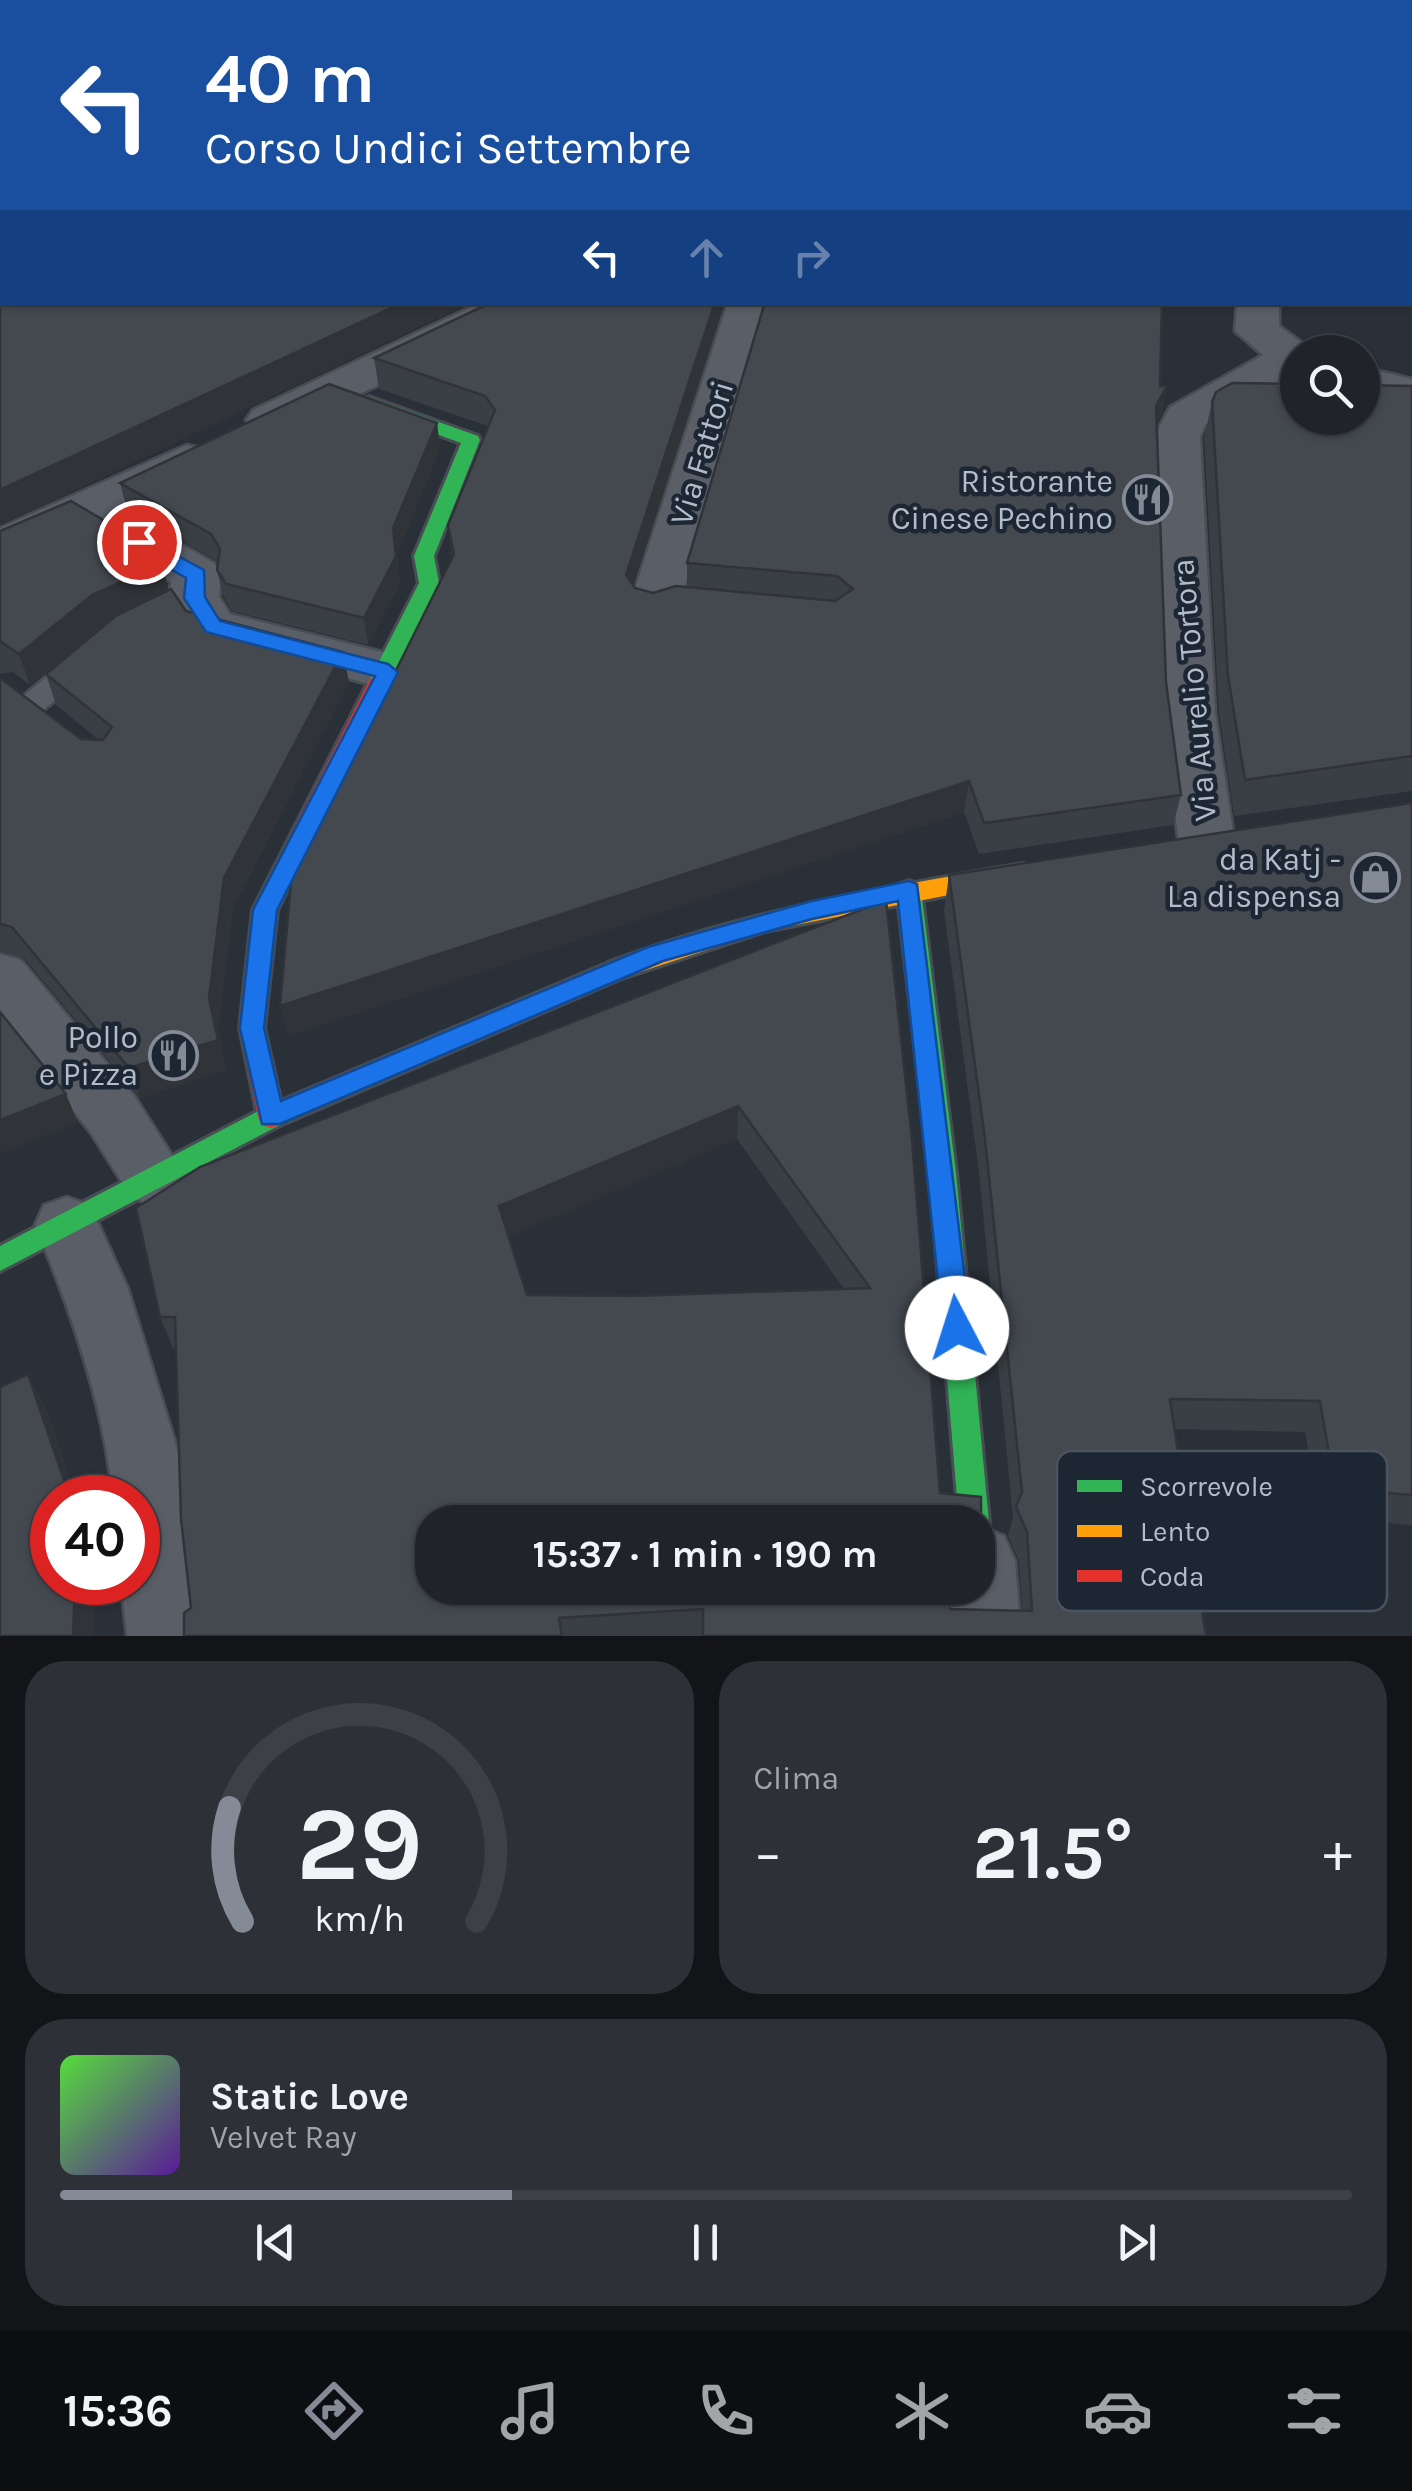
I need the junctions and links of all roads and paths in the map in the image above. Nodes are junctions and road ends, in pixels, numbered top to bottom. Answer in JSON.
{"nodes":[{"id":1,"x":511,"y":305,"type":"edge"},
{"id":2,"x":748,"y":305,"type":"edge"},
{"id":3,"x":1258,"y":305,"type":"edge"},
{"id":4,"x":1280,"y":348,"type":"edge"},
{"id":5,"x":1280,"y":366,"type":"edge"},
{"id":6,"x":1380,"y":384,"type":"edge"},
{"id":7,"x":333,"y":390,"type":"junction"},
{"id":8,"x":1412,"y":392,"type":"edge"},
{"id":9,"x":82,"y":509,"type":"junction"},
{"id":10,"x":0,"y":547,"type":"edge"},
{"id":11,"x":665,"y":604,"type":"edge"},
{"id":12,"x":100,"y":647,"type":"edge"},
{"id":13,"x":388,"y":672,"type":"junction"},
{"id":14,"x":2,"y":683,"type":"edge"},
{"id":15,"x":30,"y":705,"type":"junction"},
{"id":16,"x":60,"y":727,"type":"edge"},
{"id":17,"x":1207,"y":845,"type":"edge"},
{"id":18,"x":1040,"y":870,"type":"edge"},
{"id":19,"x":909,"y":890,"type":"junction"},
{"id":20,"x":0,"y":977,"type":"edge"},
{"id":21,"x":271,"y":1116,"type":"junction"},
{"id":22,"x":154,"y":1180,"type":"junction"},
{"id":23,"x":67,"y":1225,"type":"junction"},
{"id":24,"x":0,"y":1259,"type":"edge"},
{"id":25,"x":972,"y":1505,"type":"edge"},
{"id":26,"x":982,"y":1605,"type":"edge"},
{"id":27,"x":164,"y":1636,"type":"edge"},
{"id":28,"x":984,"y":1636,"type":"edge"}],
"edges":[{"from":1,"to":7,"type":"street"},
{"from":2,"to":11,"type":"street","name":"Via Fattori"},
{"from":3,"to":4,"type":"street"},
{"from":5,"to":17,"type":"street","name":"Via Aurelio Tortora"},
{"from":6,"to":8,"type":"street"},
{"from":7,"to":9,"type":"street"},
{"from":7,"to":13,"type":"street"},
{"from":9,"to":10,"type":"street"},
{"from":9,"to":13,"type":"street"},
{"from":12,"to":15,"type":"lane"},
{"from":13,"to":21,"type":"street"},
{"from":14,"to":15,"type":"lane"},
{"from":15,"to":16,"type":"lane"},
{"from":18,"to":19,"type":"street"},
{"from":19,"to":21,"type":"street"},
{"from":19,"to":25,"type":"street"},
{"from":20,"to":22,"type":"street"},
{"from":21,"to":22,"type":"street"},
{"from":22,"to":23,"type":"street"},
{"from":23,"to":24,"type":"street"},
{"from":23,"to":27,"type":"street"},
{"from":26,"to":28,"type":"street"}]}
